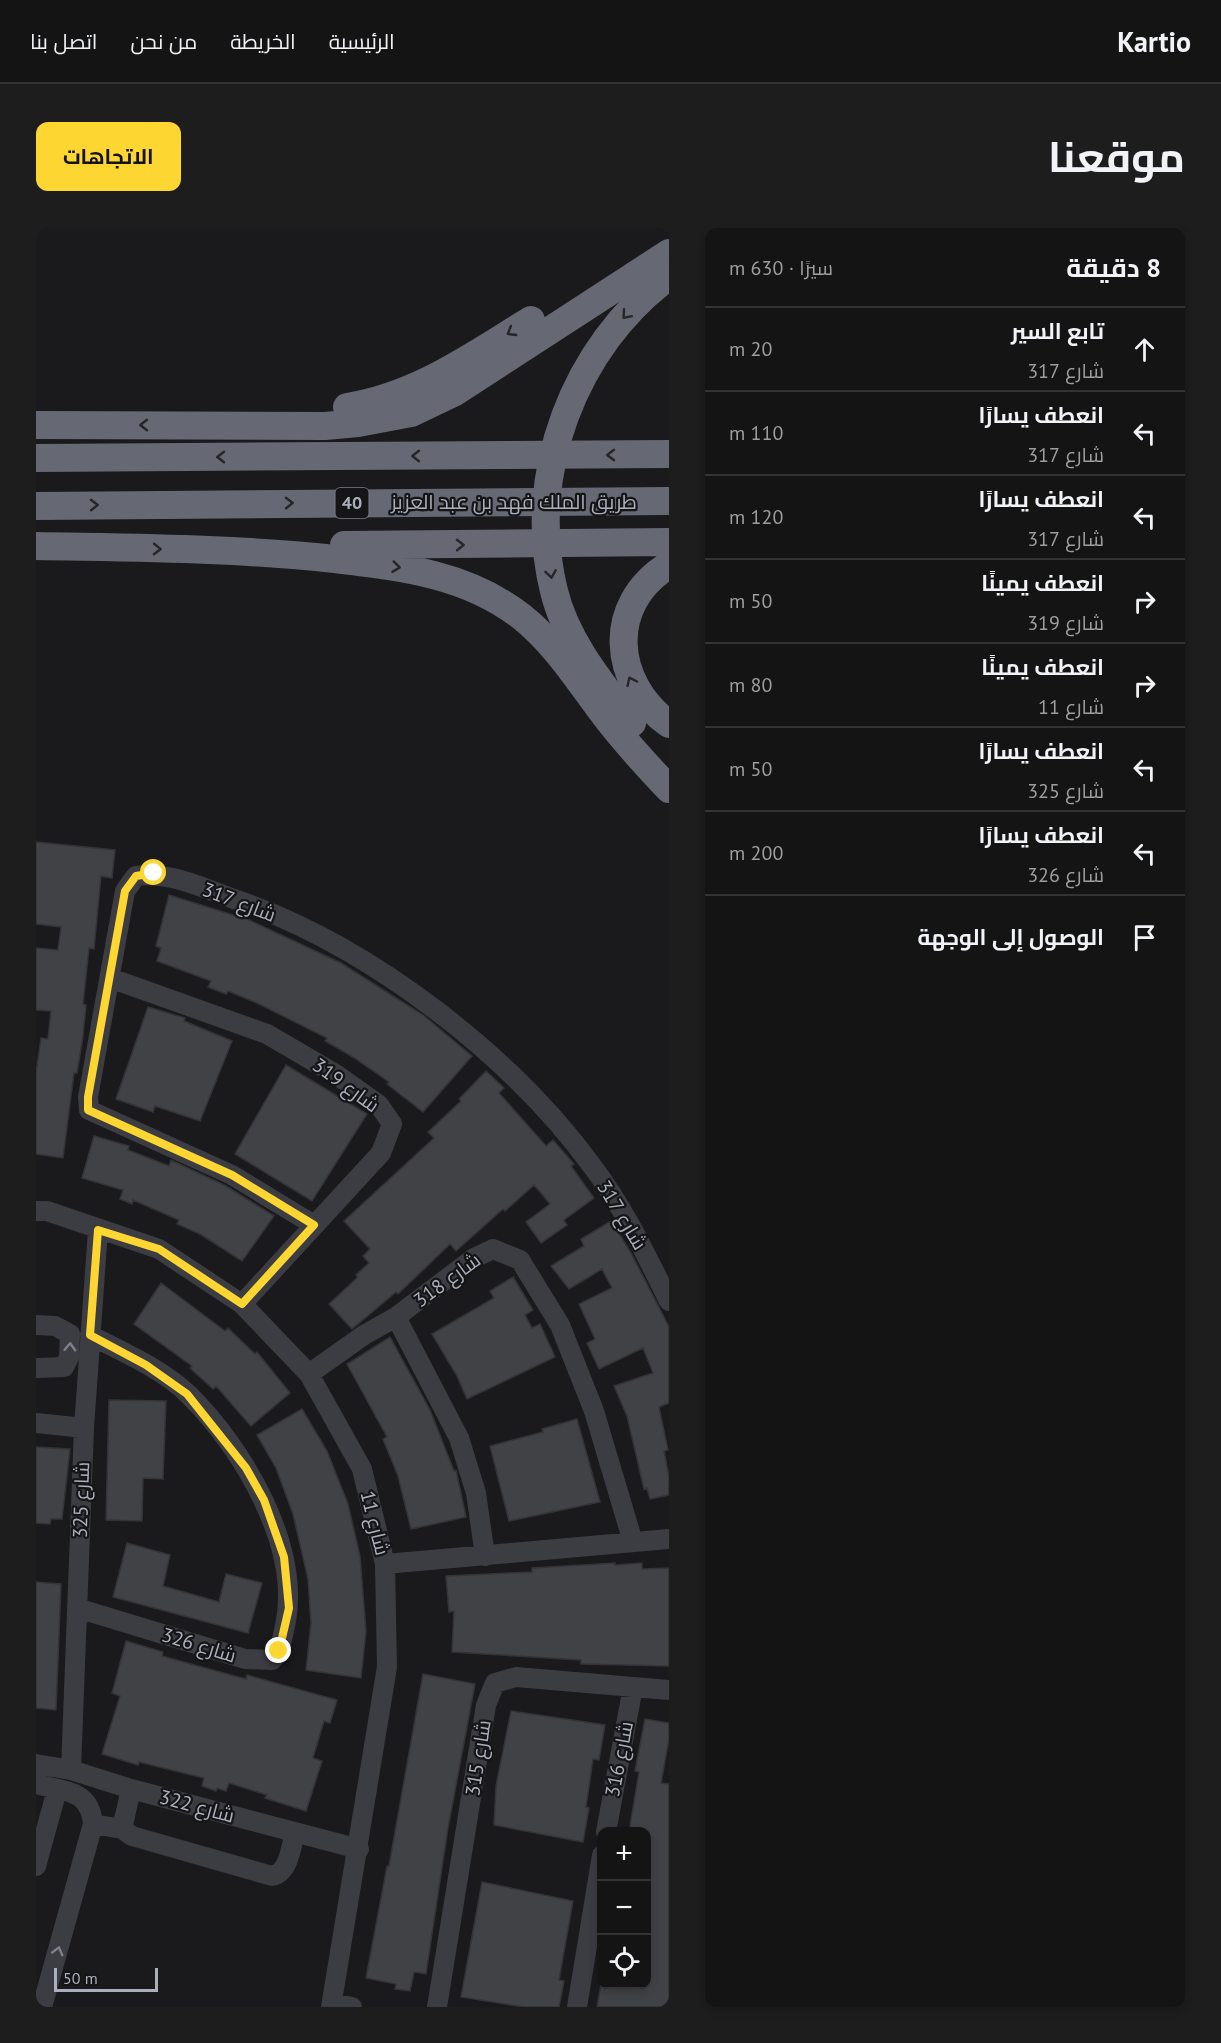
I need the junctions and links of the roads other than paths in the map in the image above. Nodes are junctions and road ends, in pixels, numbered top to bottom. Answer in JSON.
{"nodes":[{"id":1,"x":669,"y":236,"type":"edge"},
{"id":2,"x":669,"y":253,"type":"edge"},
{"id":3,"x":669,"y":276,"type":"edge"},
{"id":4,"x":224,"y":424,"type":"junction"},
{"id":5,"x":36,"y":425,"type":"edge"},
{"id":6,"x":669,"y":454,"type":"edge"},
{"id":7,"x":36,"y":458,"type":"edge"},
{"id":8,"x":669,"y":501,"type":"edge"},
{"id":9,"x":36,"y":506,"type":"edge"},
{"id":10,"x":669,"y":542,"type":"edge"},
{"id":11,"x":36,"y":546,"type":"edge"},
{"id":12,"x":234,"y":550,"type":"junction"},
{"id":13,"x":669,"y":565,"type":"edge"},
{"id":14,"x":669,"y":724,"type":"edge"},
{"id":15,"x":669,"y":769,"type":"edge"},
{"id":16,"x":669,"y":789,"type":"edge"},
{"id":17,"x":110,"y":978,"type":"junction"},
{"id":18,"x":36,"y":1211,"type":"edge"},
{"id":19,"x":314,"y":1225,"type":"junction"},
{"id":20,"x":98,"y":1230,"type":"junction"},
{"id":21,"x":669,"y":1301,"type":"edge"},
{"id":22,"x":242,"y":1304,"type":"junction"},
{"id":23,"x":396,"y":1317,"type":"junction"},
{"id":24,"x":36,"y":1326,"type":"edge"},
{"id":25,"x":90,"y":1335,"type":"junction"},
{"id":26,"x":36,"y":1368,"type":"edge"},
{"id":27,"x":309,"y":1374,"type":"junction"},
{"id":28,"x":36,"y":1423,"type":"edge"},
{"id":29,"x":84,"y":1428,"type":"junction"},
{"id":30,"x":669,"y":1539,"type":"edge"},
{"id":31,"x":633,"y":1542,"type":"junction"},
{"id":32,"x":485,"y":1556,"type":"junction"},
{"id":33,"x":386,"y":1564,"type":"junction"},
{"id":34,"x":77,"y":1608,"type":"junction"},
{"id":35,"x":633,"y":1687,"type":"junction"},
{"id":36,"x":669,"y":1690,"type":"edge"},
{"id":37,"x":36,"y":1764,"type":"edge"},
{"id":38,"x":71,"y":1770,"type":"junction"},
{"id":39,"x":36,"y":1784,"type":"edge"},
{"id":40,"x":131,"y":1789,"type":"junction"},
{"id":41,"x":57,"y":1790,"type":"junction"},
{"id":42,"x":93,"y":1824,"type":"junction"},
{"id":43,"x":607,"y":1827,"type":"edge"},
{"id":44,"x":122,"y":1829,"type":"junction"},
{"id":45,"x":295,"y":1832,"type":"junction"},
{"id":46,"x":358,"y":1849,"type":"junction"},
{"id":47,"x":36,"y":1866,"type":"edge"},
{"id":48,"x":598,"y":1881,"type":"edge"},
{"id":49,"x":43,"y":1976,"type":"edge"},
{"id":50,"x":332,"y":2005,"type":"edge"},
{"id":51,"x":42,"y":2007,"type":"edge"},
{"id":52,"x":352,"y":2007,"type":"edge"},
{"id":53,"x":437,"y":2007,"type":"edge"},
{"id":54,"x":577,"y":2007,"type":"edge"}],
"edges":[{"from":1,"to":4,"type":"highway","one_way":true},
{"from":2,"to":4,"type":"highway"},
{"from":3,"to":15,"type":"highway","one_way":true,"bridge":true},
{"from":4,"to":5,"type":"highway","one_way":true},
{"from":6,"to":7,"type":"highway","one_way":true},
{"from":9,"to":8,"type":"highway","name":"طريق الملك فهد بن عبد العزيز","number":"40","one_way":true},
{"from":12,"to":10,"type":"highway","one_way":true},
{"from":11,"to":12,"type":"highway","one_way":true},
{"from":12,"to":16,"type":"highway","one_way":true},
{"from":14,"to":13,"type":"highway","one_way":true},
{"from":17,"to":19,"type":"street","name":"شارع 317"},
{"from":17,"to":19,"type":"street","name":"شارع 319"},
{"from":17,"to":21,"type":"street","name":"شارع 317"},
{"from":18,"to":20,"type":"street","name":"شارع 11"},
{"from":19,"to":22,"type":"street","name":"شارع 319"},
{"from":20,"to":22,"type":"street","name":"شارع 11"},
{"from":20,"to":25,"type":"street","name":"شارع 325"},
{"from":22,"to":27,"type":"street","name":"شارع 11"},
{"from":23,"to":27,"type":"street"},
{"from":23,"to":31,"type":"street","name":"شارع 318"},
{"from":23,"to":32,"type":"street","name":"شارع 318"},
{"from":26,"to":24,"type":"street","one_way":true},
{"from":25,"to":29,"type":"street","name":"شارع 325"},
{"from":25,"to":34,"type":"street","name":"شارع 326"},
{"from":27,"to":33,"type":"street","name":"شارع 11"},
{"from":28,"to":29,"type":"street"},
{"from":29,"to":34,"type":"street","name":"شارع 325"},
{"from":30,"to":31,"type":"street"},
{"from":31,"to":32,"type":"street"},
{"from":32,"to":33,"type":"street"},
{"from":33,"to":46,"type":"street","name":"شارع 11"},
{"from":34,"to":38,"type":"street","name":"شارع 325"},
{"from":35,"to":36,"type":"street","name":"شارع 315"},
{"from":35,"to":43,"type":"street","name":"شارع 316"},
{"from":35,"to":53,"type":"street","name":"شارع 315"},
{"from":37,"to":38,"type":"street","name":"شارع 322"},
{"from":38,"to":40,"type":"street","name":"شارع 322"},
{"from":39,"to":41,"type":"street"},
{"from":40,"to":44,"type":"street"},
{"from":40,"to":45,"type":"street","name":"شارع 322"},
{"from":41,"to":42,"type":"street"},
{"from":41,"to":47,"type":"street"},
{"from":42,"to":44,"type":"street"},
{"from":49,"to":42,"type":"street","one_way":true},
{"from":44,"to":45,"type":"street"},
{"from":45,"to":46,"type":"street","name":"شارع 322"},
{"from":46,"to":50,"type":"street","name":"شارع 11"},
{"from":48,"to":54,"type":"street"},
{"from":49,"to":51,"type":"street"},
{"from":50,"to":52,"type":"street"}]}
